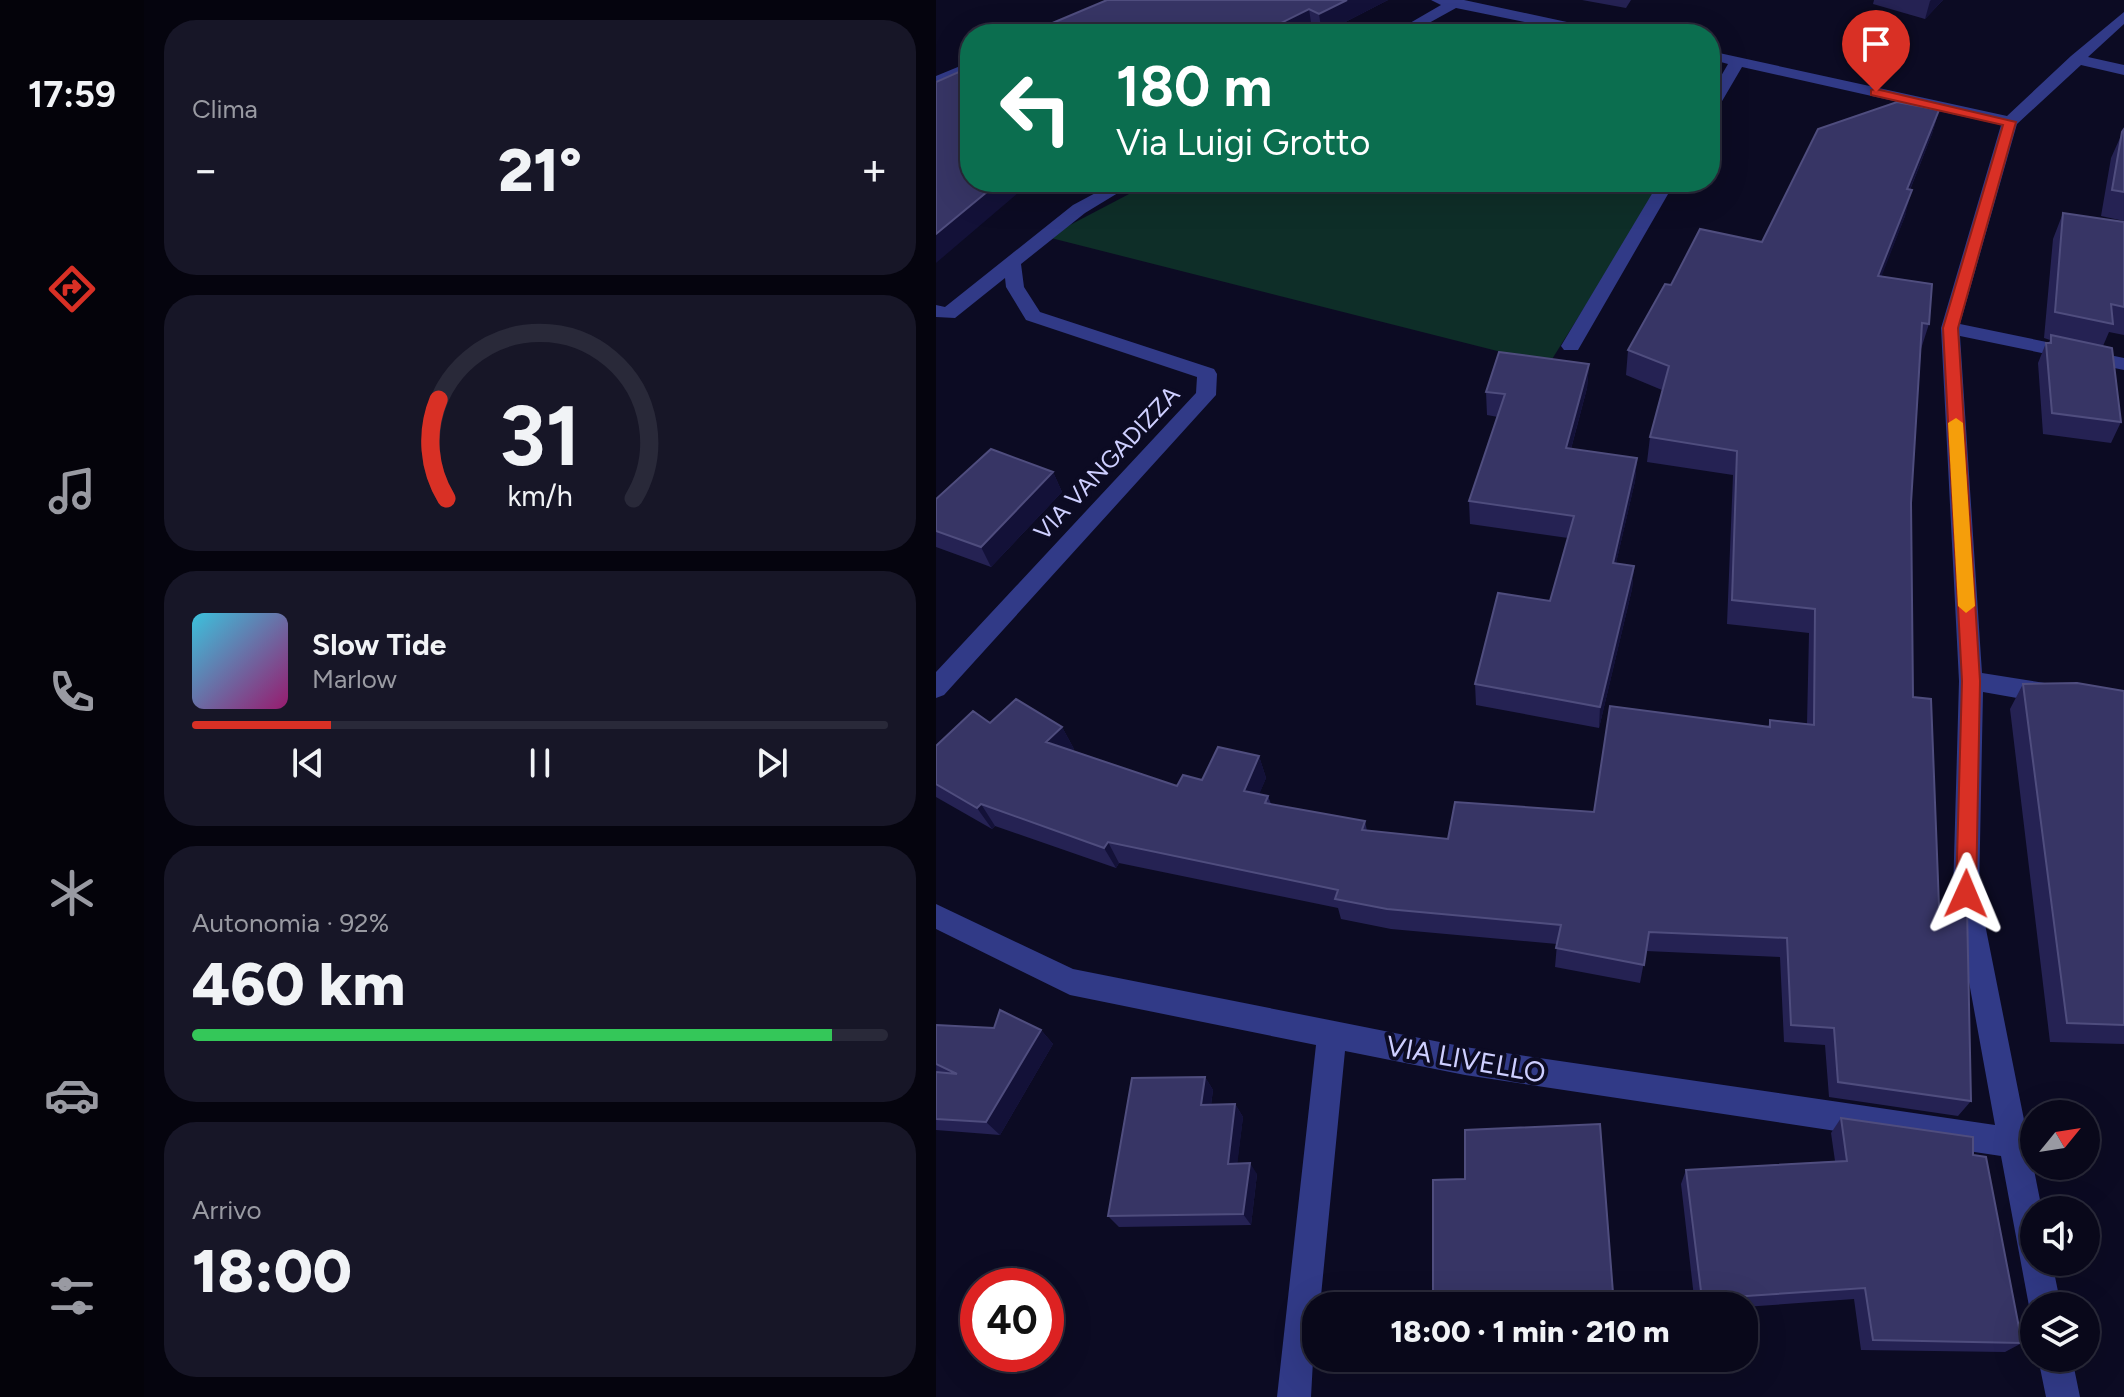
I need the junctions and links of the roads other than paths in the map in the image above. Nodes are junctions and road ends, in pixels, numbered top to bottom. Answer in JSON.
{"nodes":[{"id":1,"x":1450,"y":1,"type":"edge"},
{"id":2,"x":2124,"y":16,"type":"edge"},
{"id":3,"x":1414,"y":24,"type":"edge"},
{"id":4,"x":1557,"y":24,"type":"edge"},
{"id":5,"x":1720,"y":57,"type":"edge"},
{"id":6,"x":2076,"y":59,"type":"junction"},
{"id":7,"x":1738,"y":60,"type":"junction"},
{"id":8,"x":2124,"y":70,"type":"edge"},
{"id":9,"x":960,"y":71,"type":"edge"},
{"id":10,"x":936,"y":82,"type":"edge"},
{"id":11,"x":1720,"y":91,"type":"edge"},
{"id":12,"x":2010,"y":122,"type":"junction"},
{"id":13,"x":1110,"y":192,"type":"edge"},
{"id":14,"x":1661,"y":192,"type":"edge"},
{"id":15,"x":1012,"y":264,"type":"junction"},
{"id":16,"x":936,"y":311,"type":"edge"},
{"id":17,"x":1950,"y":328,"type":"junction"},
{"id":18,"x":1571,"y":346,"type":"dead end"},
{"id":19,"x":2124,"y":364,"type":"edge"},
{"id":20,"x":1971,"y":681,"type":"junction"},
{"id":21,"x":936,"y":688,"type":"edge"},
{"id":22,"x":2078,"y":698,"type":"edge"},
{"id":23,"x":936,"y":916,"type":"edge"},
{"id":24,"x":1332,"y":1034,"type":"junction"},
{"id":25,"x":2013,"y":1143,"type":"junction"},
{"id":26,"x":2023,"y":1196,"type":"edge"},
{"id":27,"x":2058,"y":1372,"type":"edge"},
{"id":28,"x":1294,"y":1397,"type":"edge"},
{"id":29,"x":2063,"y":1397,"type":"edge"}],
"edges":[{"from":1,"to":3,"type":"street"},
{"from":1,"to":4,"type":"street"},
{"from":2,"to":6,"type":"street"},
{"from":5,"to":7,"type":"street"},
{"from":6,"to":8,"type":"street"},
{"from":6,"to":12,"type":"street"},
{"from":7,"to":11,"type":"street"},
{"from":7,"to":12,"type":"street"},
{"from":9,"to":10,"type":"street"},
{"from":12,"to":17,"type":"street"},
{"from":13,"to":15,"type":"street"},
{"from":14,"to":18,"type":"street"},
{"from":15,"to":16,"type":"street"},
{"from":15,"to":21,"type":"street","name":"VIA VANGADIZZA"},
{"from":17,"to":19,"type":"street"},
{"from":17,"to":20,"type":"street"},
{"from":20,"to":22,"type":"street"},
{"from":20,"to":25,"type":"street"},
{"from":23,"to":24,"type":"street","name":"VIA LIVELLO"},
{"from":24,"to":25,"type":"street","name":"VIA LIVELLO"},
{"from":24,"to":28,"type":"street"},
{"from":25,"to":26,"type":"street"},
{"from":27,"to":29,"type":"street"}]}
